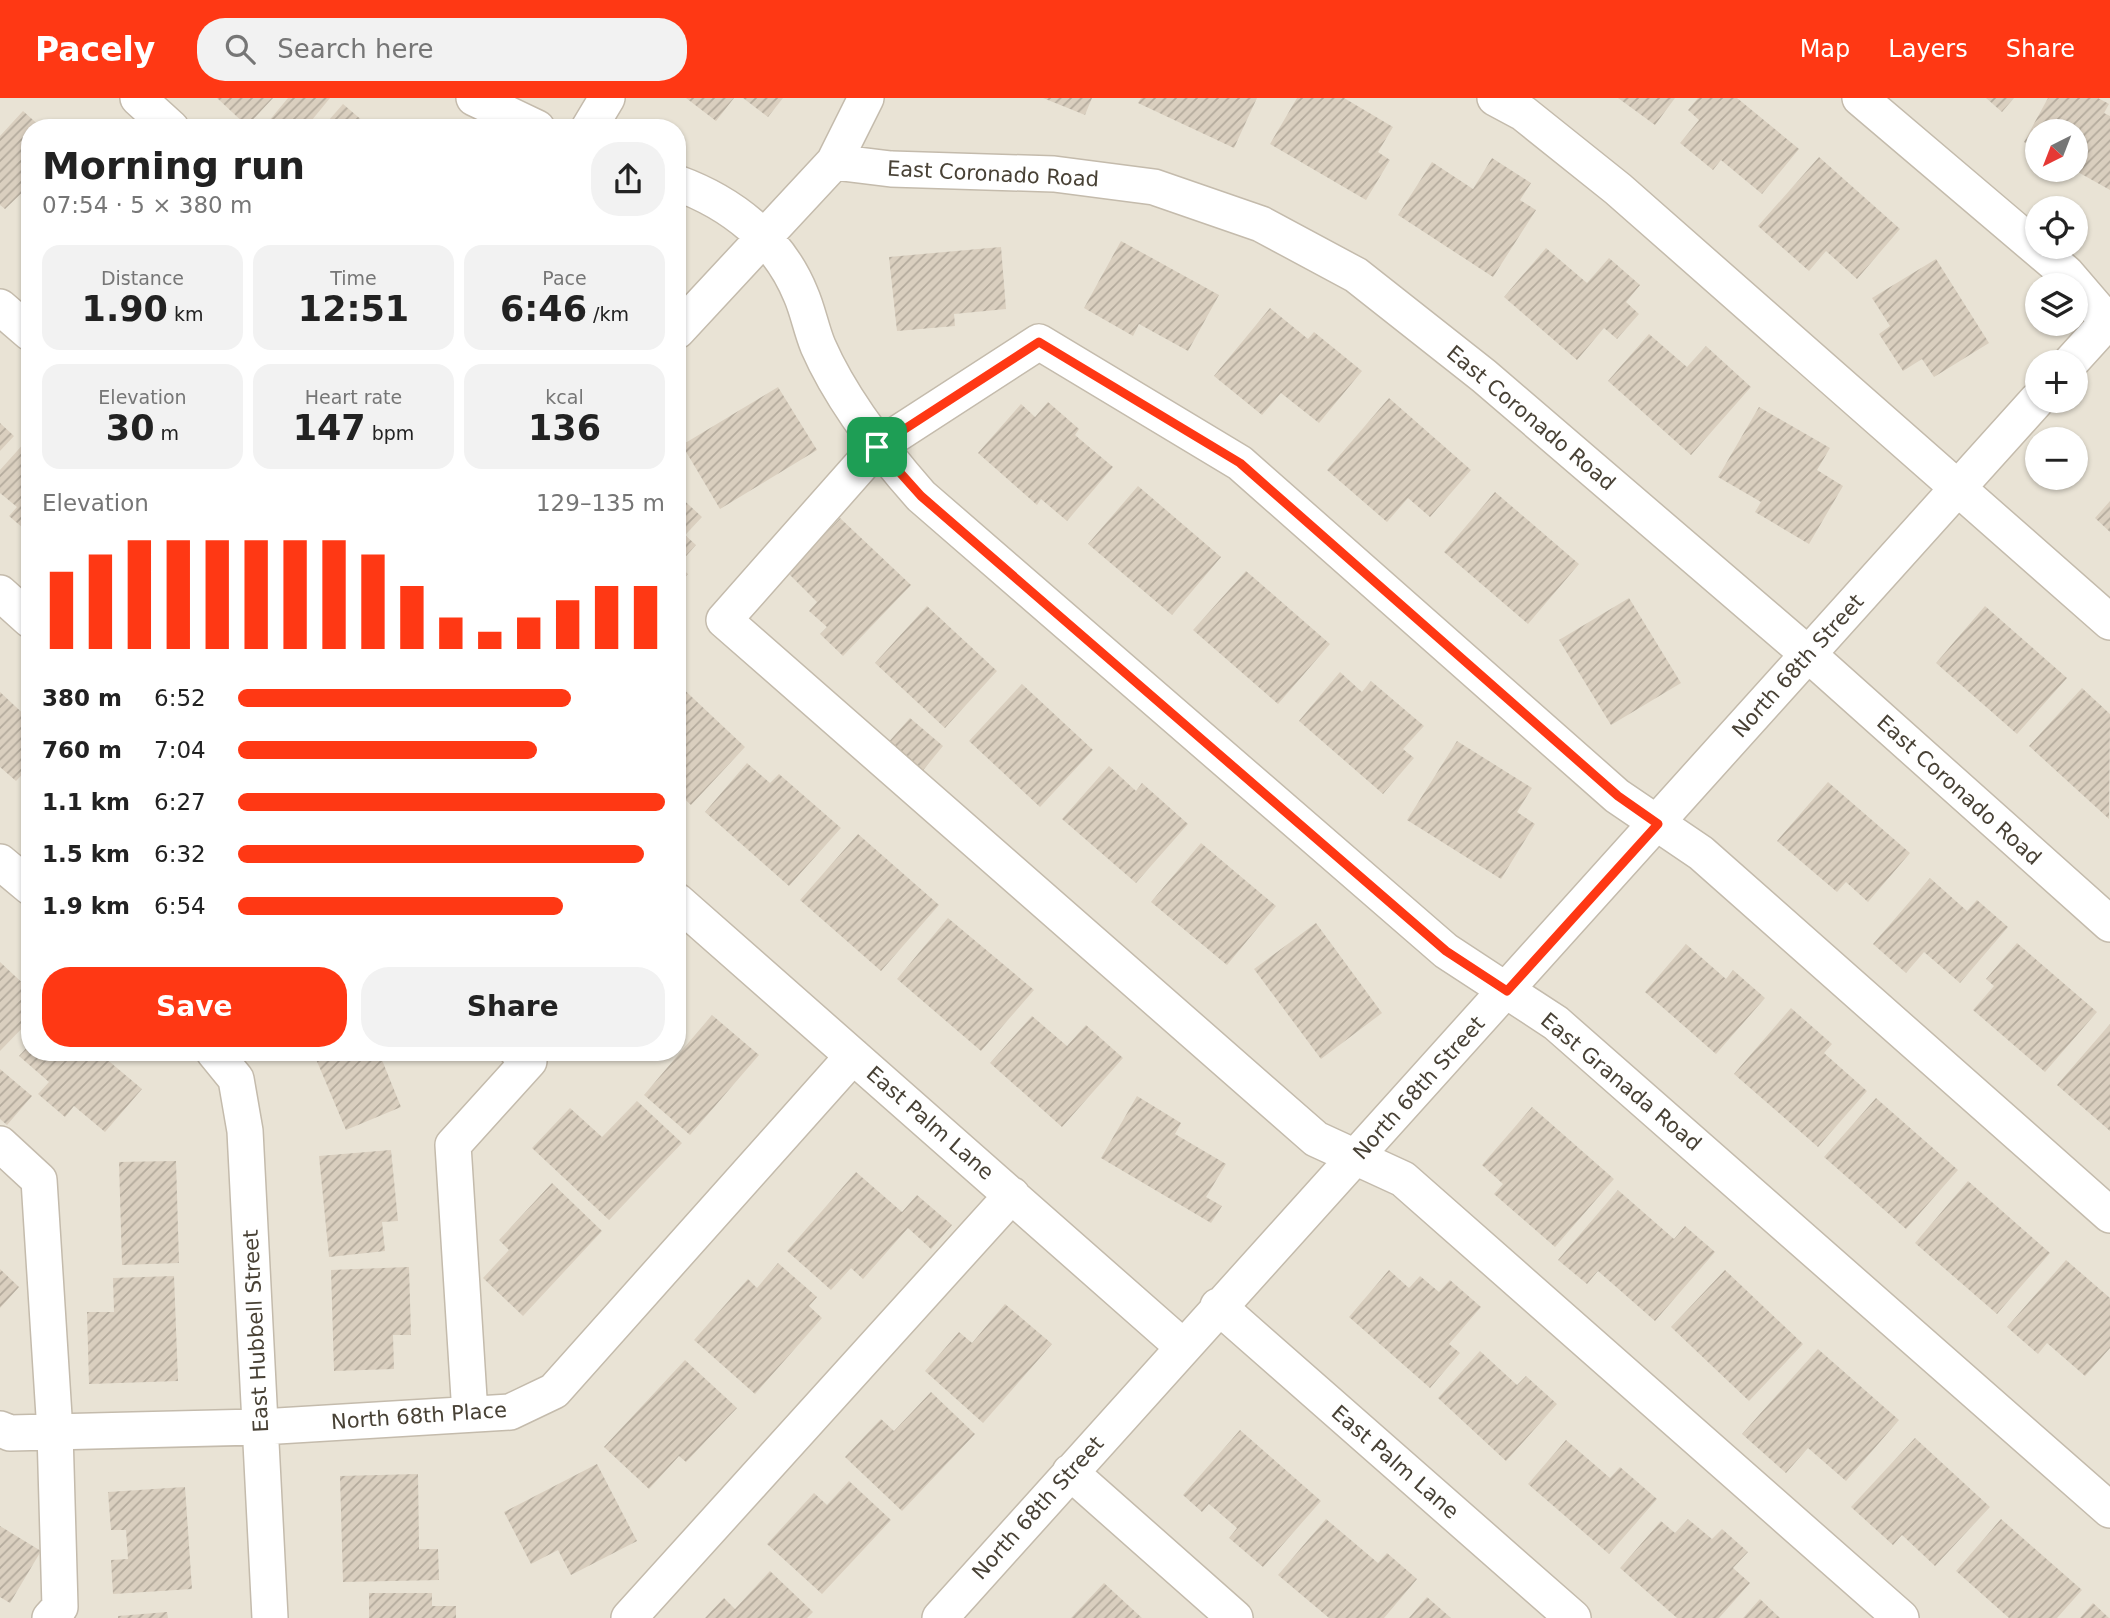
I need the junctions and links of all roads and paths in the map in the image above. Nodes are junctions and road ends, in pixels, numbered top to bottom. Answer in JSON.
{"nodes":[{"id":1,"x":138,"y":98,"type":"edge"},
{"id":2,"x":474,"y":98,"type":"edge"},
{"id":3,"x":607,"y":98,"type":"edge"},
{"id":4,"x":866,"y":98,"type":"edge"},
{"id":5,"x":1495,"y":98,"type":"edge"},
{"id":6,"x":1860,"y":98,"type":"edge"},
{"id":7,"x":161,"y":119,"type":"edge"},
{"id":8,"x":518,"y":119,"type":"edge"},
{"id":9,"x":594,"y":119,"type":"edge"},
{"id":10,"x":834,"y":162,"type":"junction"},
{"id":11,"x":686,"y":186,"type":"edge"},
{"id":12,"x":764,"y":234,"type":"junction"},
{"id":13,"x":0,"y":307,"type":"edge"},
{"id":14,"x":686,"y":321,"type":"edge"},
{"id":15,"x":2109,"y":321,"type":"edge"},
{"id":16,"x":21,"y":325,"type":"edge"},
{"id":17,"x":2082,"y":350,"type":"edge"},
{"id":18,"x":2025,"y":413,"type":"edge"},
{"id":19,"x":877,"y":447,"type":"junction"},
{"id":20,"x":1959,"y":486,"type":"junction"},
{"id":21,"x":0,"y":593,"type":"edge"},
{"id":22,"x":21,"y":612,"type":"edge"},
{"id":23,"x":2110,"y":622,"type":"edge"},
{"id":24,"x":1809,"y":655,"type":"junction"},
{"id":25,"x":1658,"y":824,"type":"junction"},
{"id":26,"x":0,"y":862,"type":"edge"},
{"id":27,"x":21,"y":880,"type":"edge"},
{"id":28,"x":686,"y":909,"type":"edge"},
{"id":29,"x":2110,"y":924,"type":"edge"},
{"id":30,"x":1507,"y":991,"type":"junction"},
{"id":31,"x":853,"y":1056,"type":"junction"},
{"id":32,"x":221,"y":1061,"type":"edge"},
{"id":33,"x":529,"y":1061,"type":"edge"},
{"id":34,"x":0,"y":1144,"type":"edge"},
{"id":35,"x":1357,"y":1157,"type":"junction"},
{"id":36,"x":1012,"y":1195,"type":"junction"},
{"id":37,"x":2110,"y":1215,"type":"edge"},
{"id":38,"x":1218,"y":1306,"type":"junction"},
{"id":39,"x":1182,"y":1346,"type":"junction"},
{"id":40,"x":470,"y":1414,"type":"junction"},
{"id":41,"x":261,"y":1427,"type":"junction"},
{"id":42,"x":0,"y":1429,"type":"edge"},
{"id":43,"x":55,"y":1432,"type":"junction"},
{"id":44,"x":1070,"y":1472,"type":"junction"},
{"id":45,"x":2110,"y":1510,"type":"edge"},
{"id":46,"x":50,"y":1618,"type":"edge"},
{"id":47,"x":270,"y":1618,"type":"edge"},
{"id":48,"x":629,"y":1618,"type":"edge"},
{"id":49,"x":940,"y":1618,"type":"edge"},
{"id":50,"x":1235,"y":1618,"type":"edge"},
{"id":51,"x":1573,"y":1618,"type":"edge"},
{"id":52,"x":1901,"y":1618,"type":"edge"}],
"edges":[{"from":1,"to":7,"type":"street"},
{"from":2,"to":8,"type":"street"},
{"from":3,"to":9,"type":"street"},
{"from":4,"to":10,"type":"street"},
{"from":5,"to":20,"type":"street"},
{"from":6,"to":15,"type":"street"},
{"from":10,"to":12,"type":"street"},
{"from":10,"to":24,"type":"street","name":"East Coronado Road"},
{"from":11,"to":12,"type":"street","name":"East Granada Road"},
{"from":12,"to":14,"type":"street"},
{"from":12,"to":19,"type":"street","name":"East Granada Road"},
{"from":13,"to":16,"type":"street"},
{"from":15,"to":17,"type":"street"},
{"from":18,"to":20,"type":"street","name":"North 68th Street"},
{"from":19,"to":25,"type":"street"},
{"from":19,"to":30,"type":"street","name":"East Granada Road"},
{"from":19,"to":35,"type":"street"},
{"from":20,"to":23,"type":"street"},
{"from":20,"to":24,"type":"street","name":"North 68th Street"},
{"from":21,"to":22,"type":"street"},
{"from":24,"to":25,"type":"street","name":"North 68th Street"},
{"from":24,"to":29,"type":"street","name":"East Coronado Road"},
{"from":25,"to":30,"type":"street","name":"North 68th Street"},
{"from":25,"to":37,"type":"street"},
{"from":26,"to":27,"type":"street"},
{"from":28,"to":31,"type":"street","name":"East Palm Lane"},
{"from":30,"to":35,"type":"street","name":"North 68th Street"},
{"from":30,"to":45,"type":"street","name":"East Granada Road"},
{"from":31,"to":36,"type":"street","name":"East Palm Lane"},
{"from":31,"to":40,"type":"street","name":"North 68th Place"},
{"from":32,"to":41,"type":"street","name":"East Hubbell Street"},
{"from":33,"to":40,"type":"street"},
{"from":34,"to":43,"type":"street"},
{"from":35,"to":38,"type":"street","name":"North 68th Street"},
{"from":35,"to":52,"type":"street"},
{"from":36,"to":39,"type":"street","name":"East Palm Lane"},
{"from":36,"to":48,"type":"street"},
{"from":38,"to":39,"type":"street","name":"North 68th Street"},
{"from":38,"to":51,"type":"street","name":"East Palm Lane"},
{"from":39,"to":44,"type":"street","name":"North 68th Street"},
{"from":40,"to":41,"type":"street","name":"North 68th Place"},
{"from":41,"to":43,"type":"street","name":"North 68th Place"},
{"from":41,"to":47,"type":"street","name":"East Hubbell Street"},
{"from":42,"to":43,"type":"street","name":"North 68th Place"},
{"from":43,"to":46,"type":"street"},
{"from":44,"to":49,"type":"street","name":"North 68th Street"},
{"from":44,"to":50,"type":"street"}]}
